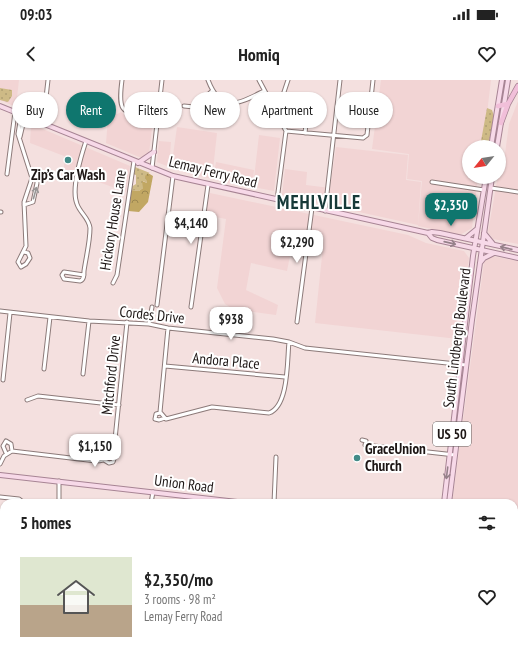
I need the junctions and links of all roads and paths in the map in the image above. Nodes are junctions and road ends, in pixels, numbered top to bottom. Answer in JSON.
{"nodes":[{"id":1,"x":48,"y":80,"type":"edge"},
{"id":2,"x":122,"y":80,"type":"edge"},
{"id":3,"x":162,"y":80,"type":"edge"},
{"id":4,"x":208,"y":80,"type":"edge"},
{"id":5,"x":258,"y":80,"type":"edge"},
{"id":6,"x":288,"y":80,"type":"edge"},
{"id":7,"x":340,"y":80,"type":"edge"},
{"id":8,"x":373,"y":80,"type":"edge"},
{"id":9,"x":502,"y":80,"type":"edge"},
{"id":10,"x":508,"y":80,"type":"edge"},
{"id":11,"x":518,"y":86,"type":"edge"},
{"id":12,"x":212,"y":91,"type":"junction"},
{"id":13,"x":264,"y":91,"type":"joint"},
{"id":14,"x":47,"y":92,"type":"edge"},
{"id":15,"x":161,"y":92,"type":"edge"},
{"id":16,"x":284,"y":92,"type":"edge"},
{"id":17,"x":503,"y":105,"type":"junction"},
{"id":18,"x":0,"y":106,"type":"edge"},
{"id":19,"x":184,"y":106,"type":"dead end"},
{"id":20,"x":124,"y":109,"type":"edge"},
{"id":21,"x":12,"y":111,"type":"edge"},
{"id":22,"x":501,"y":123,"type":"joint"},
{"id":23,"x":13,"y":128,"type":"edge"},
{"id":24,"x":19,"y":128,"type":"edge"},
{"id":25,"x":53,"y":128,"type":"edge"},
{"id":26,"x":157,"y":128,"type":"edge"},
{"id":27,"x":284,"y":128,"type":"edge"},
{"id":28,"x":306,"y":128,"type":"edge"},
{"id":29,"x":286,"y":131,"type":"junction"},
{"id":30,"x":305,"y":133,"type":"junction"},
{"id":31,"x":334,"y":136,"type":"junction"},
{"id":32,"x":493,"y":140,"type":"edge"},
{"id":33,"x":498,"y":140,"type":"edge"},
{"id":34,"x":86,"y":141,"type":"junction"},
{"id":35,"x":154,"y":152,"type":"junction"},
{"id":36,"x":136,"y":162,"type":"junction"},
{"id":37,"x":152,"y":168,"type":"junction"},
{"id":38,"x":7,"y":174,"type":"dead end"},
{"id":39,"x":173,"y":176,"type":"junction"},
{"id":40,"x":32,"y":178,"type":"junction"},
{"id":41,"x":432,"y":182,"type":"dead end"},
{"id":42,"x":485,"y":184,"type":"edge"},
{"id":43,"x":491,"y":184,"type":"edge"},
{"id":44,"x":208,"y":185,"type":"junction"},
{"id":45,"x":491,"y":188,"type":"junction"},
{"id":46,"x":484,"y":190,"type":"junction"},
{"id":47,"x":518,"y":192,"type":"edge"},
{"id":48,"x":277,"y":200,"type":"junction"},
{"id":49,"x":24,"y":205,"type":"junction"},
{"id":50,"x":312,"y":208,"type":"junction"},
{"id":51,"x":325,"y":211,"type":"junction"},
{"id":52,"x":477,"y":228,"type":"junction"},
{"id":53,"x":428,"y":233,"type":"junction"},
{"id":54,"x":484,"y":233,"type":"junction"},
{"id":55,"x":465,"y":238,"type":"junction"},
{"id":56,"x":475,"y":241,"type":"junction"},
{"id":57,"x":482,"y":242,"type":"junction"},
{"id":58,"x":493,"y":245,"type":"junction"},
{"id":59,"x":463,"y":246,"type":"junction"},
{"id":60,"x":474,"y":248,"type":"junction"},
{"id":61,"x":481,"y":250,"type":"junction"},
{"id":62,"x":518,"y":250,"type":"edge"},
{"id":63,"x":24,"y":252,"type":"junction"},
{"id":64,"x":494,"y":252,"type":"junction"},
{"id":65,"x":473,"y":256,"type":"junction"},
{"id":66,"x":518,"y":258,"type":"edge"},
{"id":67,"x":479,"y":264,"type":"junction"},
{"id":68,"x":84,"y":275,"type":"junction"},
{"id":69,"x":113,"y":283,"type":"dead end"},
{"id":70,"x":157,"y":305,"type":"dead end"},
{"id":71,"x":152,"y":307,"type":"dead end"},
{"id":72,"x":190,"y":307,"type":"dead end"},
{"id":73,"x":1,"y":311,"type":"edge"},
{"id":74,"x":10,"y":312,"type":"junction"},
{"id":75,"x":50,"y":317,"type":"junction"},
{"id":76,"x":89,"y":321,"type":"junction"},
{"id":77,"x":127,"y":322,"type":"junction"},
{"id":78,"x":297,"y":322,"type":"dead end"},
{"id":79,"x":149,"y":324,"type":"junction"},
{"id":80,"x":168,"y":328,"type":"junction"},
{"id":81,"x":289,"y":342,"type":"junction"},
{"id":82,"x":460,"y":365,"type":"junction"},
{"id":83,"x":466,"y":365,"type":"junction"},
{"id":84,"x":165,"y":366,"type":"junction"},
{"id":85,"x":44,"y":369,"type":"dead end"},
{"id":86,"x":82,"y":374,"type":"dead end"},
{"id":87,"x":285,"y":377,"type":"junction"},
{"id":88,"x":3,"y":380,"type":"dead end"},
{"id":89,"x":27,"y":400,"type":"dead end"},
{"id":90,"x":119,"y":405,"type":"junction"},
{"id":91,"x":362,"y":440,"type":"dead end"},
{"id":92,"x":12,"y":451,"type":"junction"},
{"id":93,"x":6,"y":453,"type":"junction"},
{"id":94,"x":450,"y":455,"type":"junction"},
{"id":95,"x":455,"y":455,"type":"junction"},
{"id":96,"x":276,"y":458,"type":"dead end"},
{"id":97,"x":0,"y":464,"type":"edge"},
{"id":98,"x":0,"y":475,"type":"edge"},
{"id":99,"x":59,"y":481,"type":"junction"},
{"id":100,"x":153,"y":492,"type":"junction"},
{"id":101,"x":0,"y":497,"type":"edge"},
{"id":102,"x":19,"y":499,"type":"edge"},
{"id":103,"x":59,"y":499,"type":"edge"},
{"id":104,"x":152,"y":499,"type":"edge"},
{"id":105,"x":212,"y":499,"type":"edge"},
{"id":106,"x":274,"y":499,"type":"edge"},
{"id":107,"x":444,"y":499,"type":"edge"},
{"id":108,"x":450,"y":499,"type":"edge"}],
"edges":[{"from":1,"to":14,"type":"street"},
{"from":2,"to":20,"type":"street"},
{"from":3,"to":15,"type":"street"},
{"from":4,"to":12,"type":"street"},
{"from":5,"to":13,"type":"street"},
{"from":6,"to":16,"type":"street"},
{"from":7,"to":31,"type":"street"},
{"from":8,"to":31,"type":"street"},
{"from":9,"to":17,"type":"main road"},
{"from":10,"to":17,"type":"main road"},
{"from":11,"to":17,"type":"highway"},
{"from":12,"to":13,"type":"street"},
{"from":12,"to":19,"type":"street"},
{"from":17,"to":22,"type":"highway"},
{"from":17,"to":32,"type":"main road"},
{"from":18,"to":21,"type":"main road","name":"Lemay Ferry Road"},
{"from":22,"to":33,"type":"main road"},
{"from":23,"to":38,"type":"street"},
{"from":24,"to":40,"type":"street"},
{"from":25,"to":34,"type":"main road","name":"Lemay Ferry Road"},
{"from":26,"to":35,"type":"street"},
{"from":27,"to":29,"type":"street"},
{"from":28,"to":30,"type":"street"},
{"from":29,"to":30,"type":"street"},
{"from":29,"to":48,"type":"street"},
{"from":30,"to":31,"type":"street"},
{"from":31,"to":51,"type":"street"},
{"from":34,"to":36,"type":"main road","name":"Lemay Ferry Road"},
{"from":34,"to":68,"type":"street"},
{"from":35,"to":36,"type":"main road"},
{"from":35,"to":37,"type":"street"},
{"from":36,"to":37,"type":"main road","name":"Lemay Ferry Road"},
{"from":36,"to":69,"type":"street","name":"Hickory House Lane"},
{"from":37,"to":39,"type":"main road","name":"Lemay Ferry Road"},
{"from":39,"to":44,"type":"main road","name":"Lemay Ferry Road"},
{"from":39,"to":70,"type":"street"},
{"from":40,"to":49,"type":"street"},
{"from":49,"to":40,"type":"street","one_way":true},
{"from":41,"to":46,"type":"street"},
{"from":42,"to":46,"type":"main road","name":"South Lindbergh Boulevard","number":"US 50"},
{"from":43,"to":45,"type":"main road","name":"South Lindbergh Boulevard","number":"US 50"},
{"from":44,"to":48,"type":"main road","name":"Lemay Ferry Road"},
{"from":44,"to":72,"type":"street"},
{"from":45,"to":47,"type":"street"},
{"from":45,"to":54,"type":"main road","name":"South Lindbergh Boulevard","number":"US 50"},
{"from":46,"to":52,"type":"main road","name":"South Lindbergh Boulevard","number":"US 50"},
{"from":48,"to":50,"type":"main road","name":"Lemay Ferry Road"},
{"from":49,"to":63,"type":"street"},
{"from":50,"to":51,"type":"main road","name":"Lemay Ferry Road"},
{"from":50,"to":78,"type":"street"},
{"from":51,"to":53,"type":"main road","name":"Lemay Ferry Road"},
{"from":52,"to":55,"type":"main road"},
{"from":52,"to":56,"type":"main road","name":"South Lindbergh Boulevard","number":"US 50"},
{"from":53,"to":55,"type":"main road","name":"Lemay Ferry Road"},
{"from":53,"to":59,"type":"main road","name":"Lemay Ferry Road","one_way":true},
{"from":54,"to":57,"type":"main road","name":"South Lindbergh Boulevard","number":"US 50"},
{"from":54,"to":58,"type":"main road"},
{"from":55,"to":56,"type":"main road","name":"Lemay Ferry Road"},
{"from":56,"to":57,"type":"main road","name":"Lemay Ferry Road"},
{"from":56,"to":60,"type":"main road","name":"South Lindbergh Boulevard","number":"US 50"},
{"from":57,"to":58,"type":"main road","name":"Lemay Ferry Road"},
{"from":57,"to":61,"type":"main road","name":"South Lindbergh Boulevard","number":"US 50"},
{"from":62,"to":58,"type":"main road","name":"Lemay Ferry Road","one_way":true},
{"from":59,"to":60,"type":"main road","name":"Lemay Ferry Road"},
{"from":59,"to":65,"type":"main road"},
{"from":60,"to":61,"type":"main road","name":"Lemay Ferry Road"},
{"from":60,"to":65,"type":"main road","name":"South Lindbergh Boulevard","number":"US 50"},
{"from":61,"to":64,"type":"main road","name":"Lemay Ferry Road"},
{"from":61,"to":67,"type":"main road","name":"South Lindbergh Boulevard","number":"US 50"},
{"from":63,"to":63,"type":"street"},
{"from":64,"to":66,"type":"main road","name":"Lemay Ferry Road"},
{"from":64,"to":67,"type":"main road"},
{"from":65,"to":82,"type":"main road","name":"South Lindbergh Boulevard","number":"US 50"},
{"from":67,"to":83,"type":"main road","name":"South Lindbergh Boulevard","number":"US 50"},
{"from":68,"to":68,"type":"street"},
{"from":71,"to":79,"type":"street"},
{"from":73,"to":74,"type":"street","name":"Cordes Drive"},
{"from":74,"to":75,"type":"street","name":"Cordes Drive"},
{"from":74,"to":88,"type":"street"},
{"from":75,"to":76,"type":"street","name":"Cordes Drive"},
{"from":75,"to":85,"type":"street"},
{"from":76,"to":77,"type":"street","name":"Cordes Drive"},
{"from":76,"to":86,"type":"street"},
{"from":77,"to":79,"type":"street","name":"Cordes Drive"},
{"from":77,"to":90,"type":"street","name":"Mitchford Drive"},
{"from":79,"to":80,"type":"street","name":"Cordes Drive"},
{"from":80,"to":81,"type":"street","name":"Cordes Drive"},
{"from":80,"to":84,"type":"street"},
{"from":81,"to":82,"type":"street","name":"Cordes Drive"},
{"from":81,"to":87,"type":"street"},
{"from":82,"to":83,"type":"street","name":"Cordes Drive"},
{"from":82,"to":94,"type":"main road","name":"South Lindbergh Boulevard","number":"US 50"},
{"from":83,"to":95,"type":"main road","name":"South Lindbergh Boulevard","number":"US 50"},
{"from":84,"to":87,"type":"street","name":"Andora Place"},
{"from":84,"to":87,"type":"street"},
{"from":89,"to":90,"type":"street"},
{"from":90,"to":92,"type":"street","name":"Mitchford Drive"},
{"from":91,"to":94,"type":"street"},
{"from":92,"to":93,"type":"street","name":"Mitchford Drive"},
{"from":92,"to":93,"type":"street","name":"Mitchford Drive"},
{"from":93,"to":97,"type":"street","name":"Mitchford Drive"},
{"from":94,"to":95,"type":"street"},
{"from":94,"to":107,"type":"main road","name":"South Lindbergh Boulevard","number":"US 50","one_way":true},
{"from":95,"to":108,"type":"main road","name":"South Lindbergh Boulevard","number":"US 50"},
{"from":96,"to":106,"type":"street"},
{"from":98,"to":99,"type":"main road","name":"Union Road"},
{"from":99,"to":100,"type":"main road","name":"Union Road"},
{"from":99,"to":103,"type":"street"},
{"from":100,"to":104,"type":"street"},
{"from":100,"to":105,"type":"main road","name":"Union Road"},
{"from":101,"to":102,"type":"street"}]}
